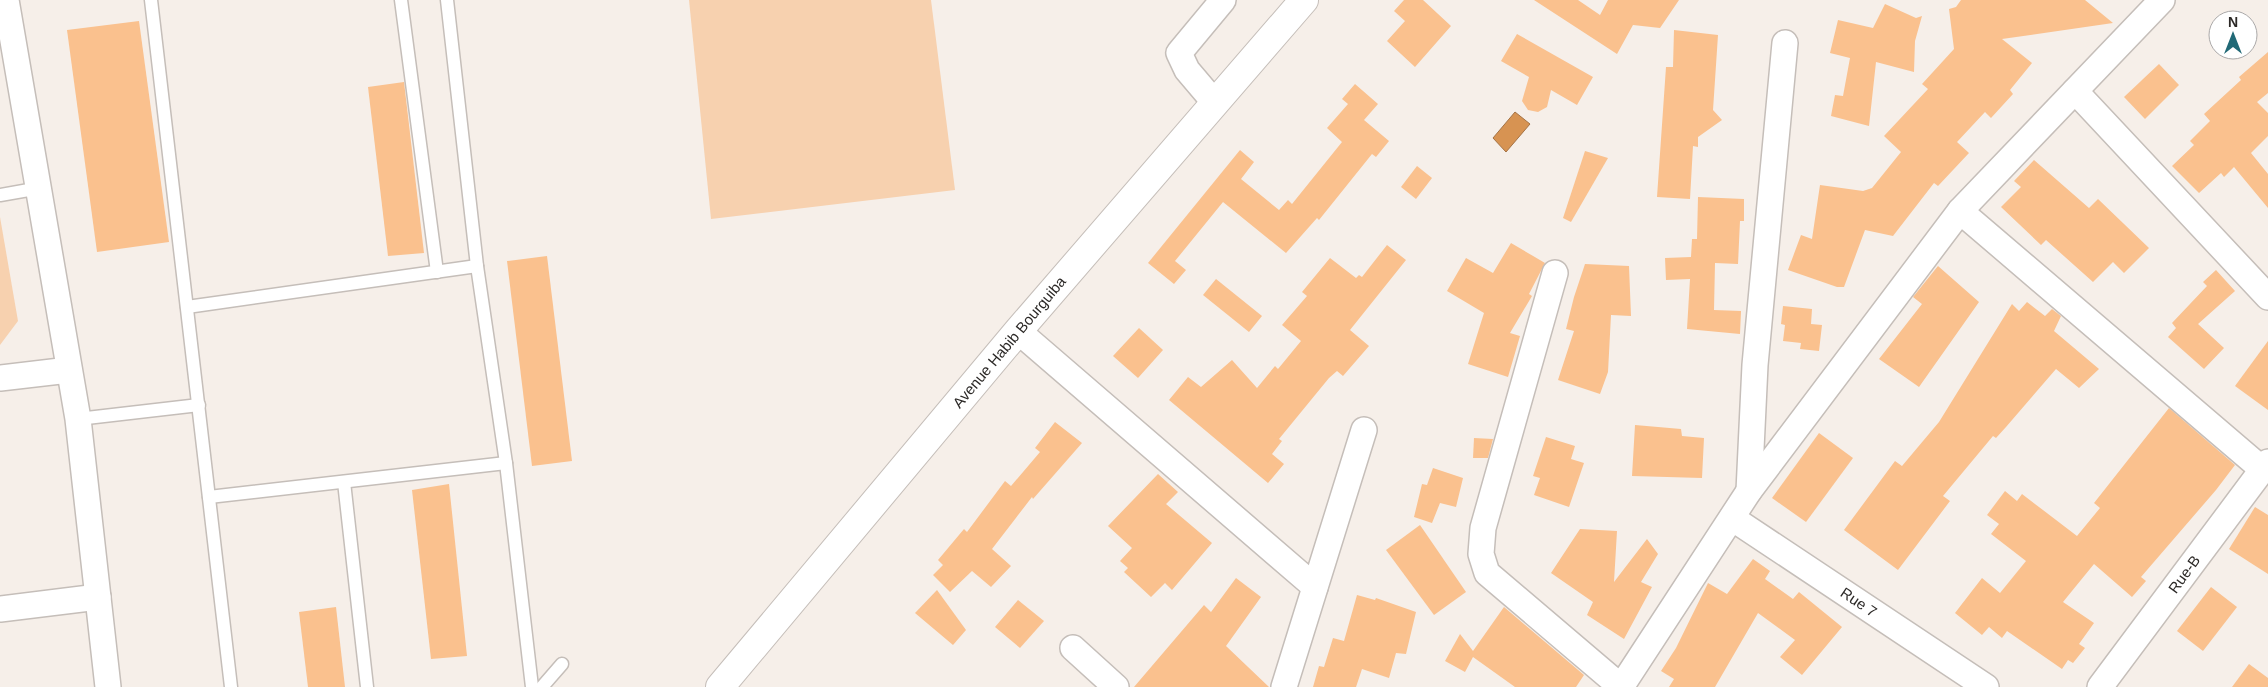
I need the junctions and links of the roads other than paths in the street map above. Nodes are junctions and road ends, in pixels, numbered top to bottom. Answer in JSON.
{"nodes":[{"id":1,"x":6,"y":0,"type":"edge"},
{"id":2,"x":151,"y":0,"type":"edge"},
{"id":3,"x":401,"y":0,"type":"edge"},
{"id":4,"x":447,"y":0,"type":"edge"},
{"id":5,"x":1223,"y":0,"type":"edge"},
{"id":6,"x":1304,"y":0,"type":"edge"},
{"id":7,"x":2162,"y":0,"type":"edge"},
{"id":8,"x":1785,"y":43,"type":"dead end"},
{"id":9,"x":2075,"y":91,"type":"junction"},
{"id":10,"x":1215,"y":103,"type":"junction"},
{"id":11,"x":40,"y":188,"type":"junction"},
{"id":12,"x":0,"y":195,"type":"edge"},
{"id":13,"x":1960,"y":211,"type":"junction"},
{"id":14,"x":477,"y":266,"type":"junction"},
{"id":15,"x":437,"y":272,"type":"junction"},
{"id":16,"x":1556,"y":273,"type":"dead end"},
{"id":17,"x":2268,"y":297,"type":"edge"},
{"id":18,"x":187,"y":307,"type":"junction"},
{"id":19,"x":1018,"y":331,"type":"junction"},
{"id":20,"x":69,"y":370,"type":"junction"},
{"id":21,"x":0,"y":378,"type":"edge"},
{"id":22,"x":199,"y":405,"type":"junction"},
{"id":23,"x":78,"y":419,"type":"junction"},
{"id":24,"x":1364,"y":430,"type":"dead end"},
{"id":25,"x":506,"y":463,"type":"junction"},
{"id":26,"x":2265,"y":465,"type":"edge"},
{"id":27,"x":344,"y":482,"type":"junction"},
{"id":28,"x":1749,"y":492,"type":"junction"},
{"id":29,"x":209,"y":497,"type":"junction"},
{"id":30,"x":1732,"y":518,"type":"junction"},
{"id":31,"x":1315,"y":587,"type":"junction"},
{"id":32,"x":98,"y":597,"type":"junction"},
{"id":33,"x":0,"y":609,"type":"edge"},
{"id":34,"x":1073,"y":648,"type":"dead end"},
{"id":35,"x":562,"y":664,"type":"dead end"},
{"id":36,"x":730,"y":683,"type":"edge"},
{"id":37,"x":108,"y":687,"type":"edge"},
{"id":38,"x":231,"y":687,"type":"edge"},
{"id":39,"x":367,"y":687,"type":"edge"},
{"id":40,"x":532,"y":687,"type":"edge"},
{"id":41,"x":542,"y":687,"type":"edge"},
{"id":42,"x":1116,"y":687,"type":"edge"},
{"id":43,"x":1284,"y":687,"type":"edge"},
{"id":44,"x":1986,"y":687,"type":"edge"},
{"id":45,"x":2100,"y":687,"type":"edge"}],
"edges":[{"from":1,"to":11,"type":"street"},
{"from":2,"to":18,"type":"lane"},
{"from":3,"to":15,"type":"lane"},
{"from":4,"to":14,"type":"lane"},
{"from":5,"to":10,"type":"street"},
{"from":6,"to":10,"type":"main road","name":"Avenue Habib Bourguiba"},
{"from":7,"to":9,"type":"street"},
{"from":8,"to":28,"type":"street"},
{"from":9,"to":13,"type":"street"},
{"from":9,"to":17,"type":"street"},
{"from":10,"to":19,"type":"main road","name":"Avenue Habib Bourguiba"},
{"from":11,"to":12,"type":"lane"},
{"from":11,"to":20,"type":"street"},
{"from":13,"to":26,"type":"street"},
{"from":13,"to":28,"type":"street"},
{"from":14,"to":15,"type":"lane"},
{"from":14,"to":25,"type":"lane"},
{"from":15,"to":18,"type":"lane"},
{"from":16,"to":30,"type":"street"},
{"from":18,"to":22,"type":"lane"},
{"from":19,"to":31,"type":"street"},
{"from":19,"to":36,"type":"main road","name":"Avenue Habib Bourguiba"},
{"from":20,"to":21,"type":"street"},
{"from":20,"to":23,"type":"street"},
{"from":22,"to":23,"type":"lane"},
{"from":22,"to":29,"type":"lane"},
{"from":23,"to":32,"type":"street"},
{"from":24,"to":31,"type":"street"},
{"from":25,"to":27,"type":"lane"},
{"from":25,"to":40,"type":"lane"},
{"from":26,"to":45,"type":"street","name":"Rue-B"},
{"from":27,"to":29,"type":"lane"},
{"from":27,"to":39,"type":"lane"},
{"from":28,"to":30,"type":"street"},
{"from":29,"to":38,"type":"lane"},
{"from":30,"to":44,"type":"street","name":"Rue 7"},
{"from":31,"to":43,"type":"street"},
{"from":32,"to":33,"type":"street"},
{"from":32,"to":37,"type":"street"},
{"from":34,"to":42,"type":"street"},
{"from":35,"to":41,"type":"lane"}]}
